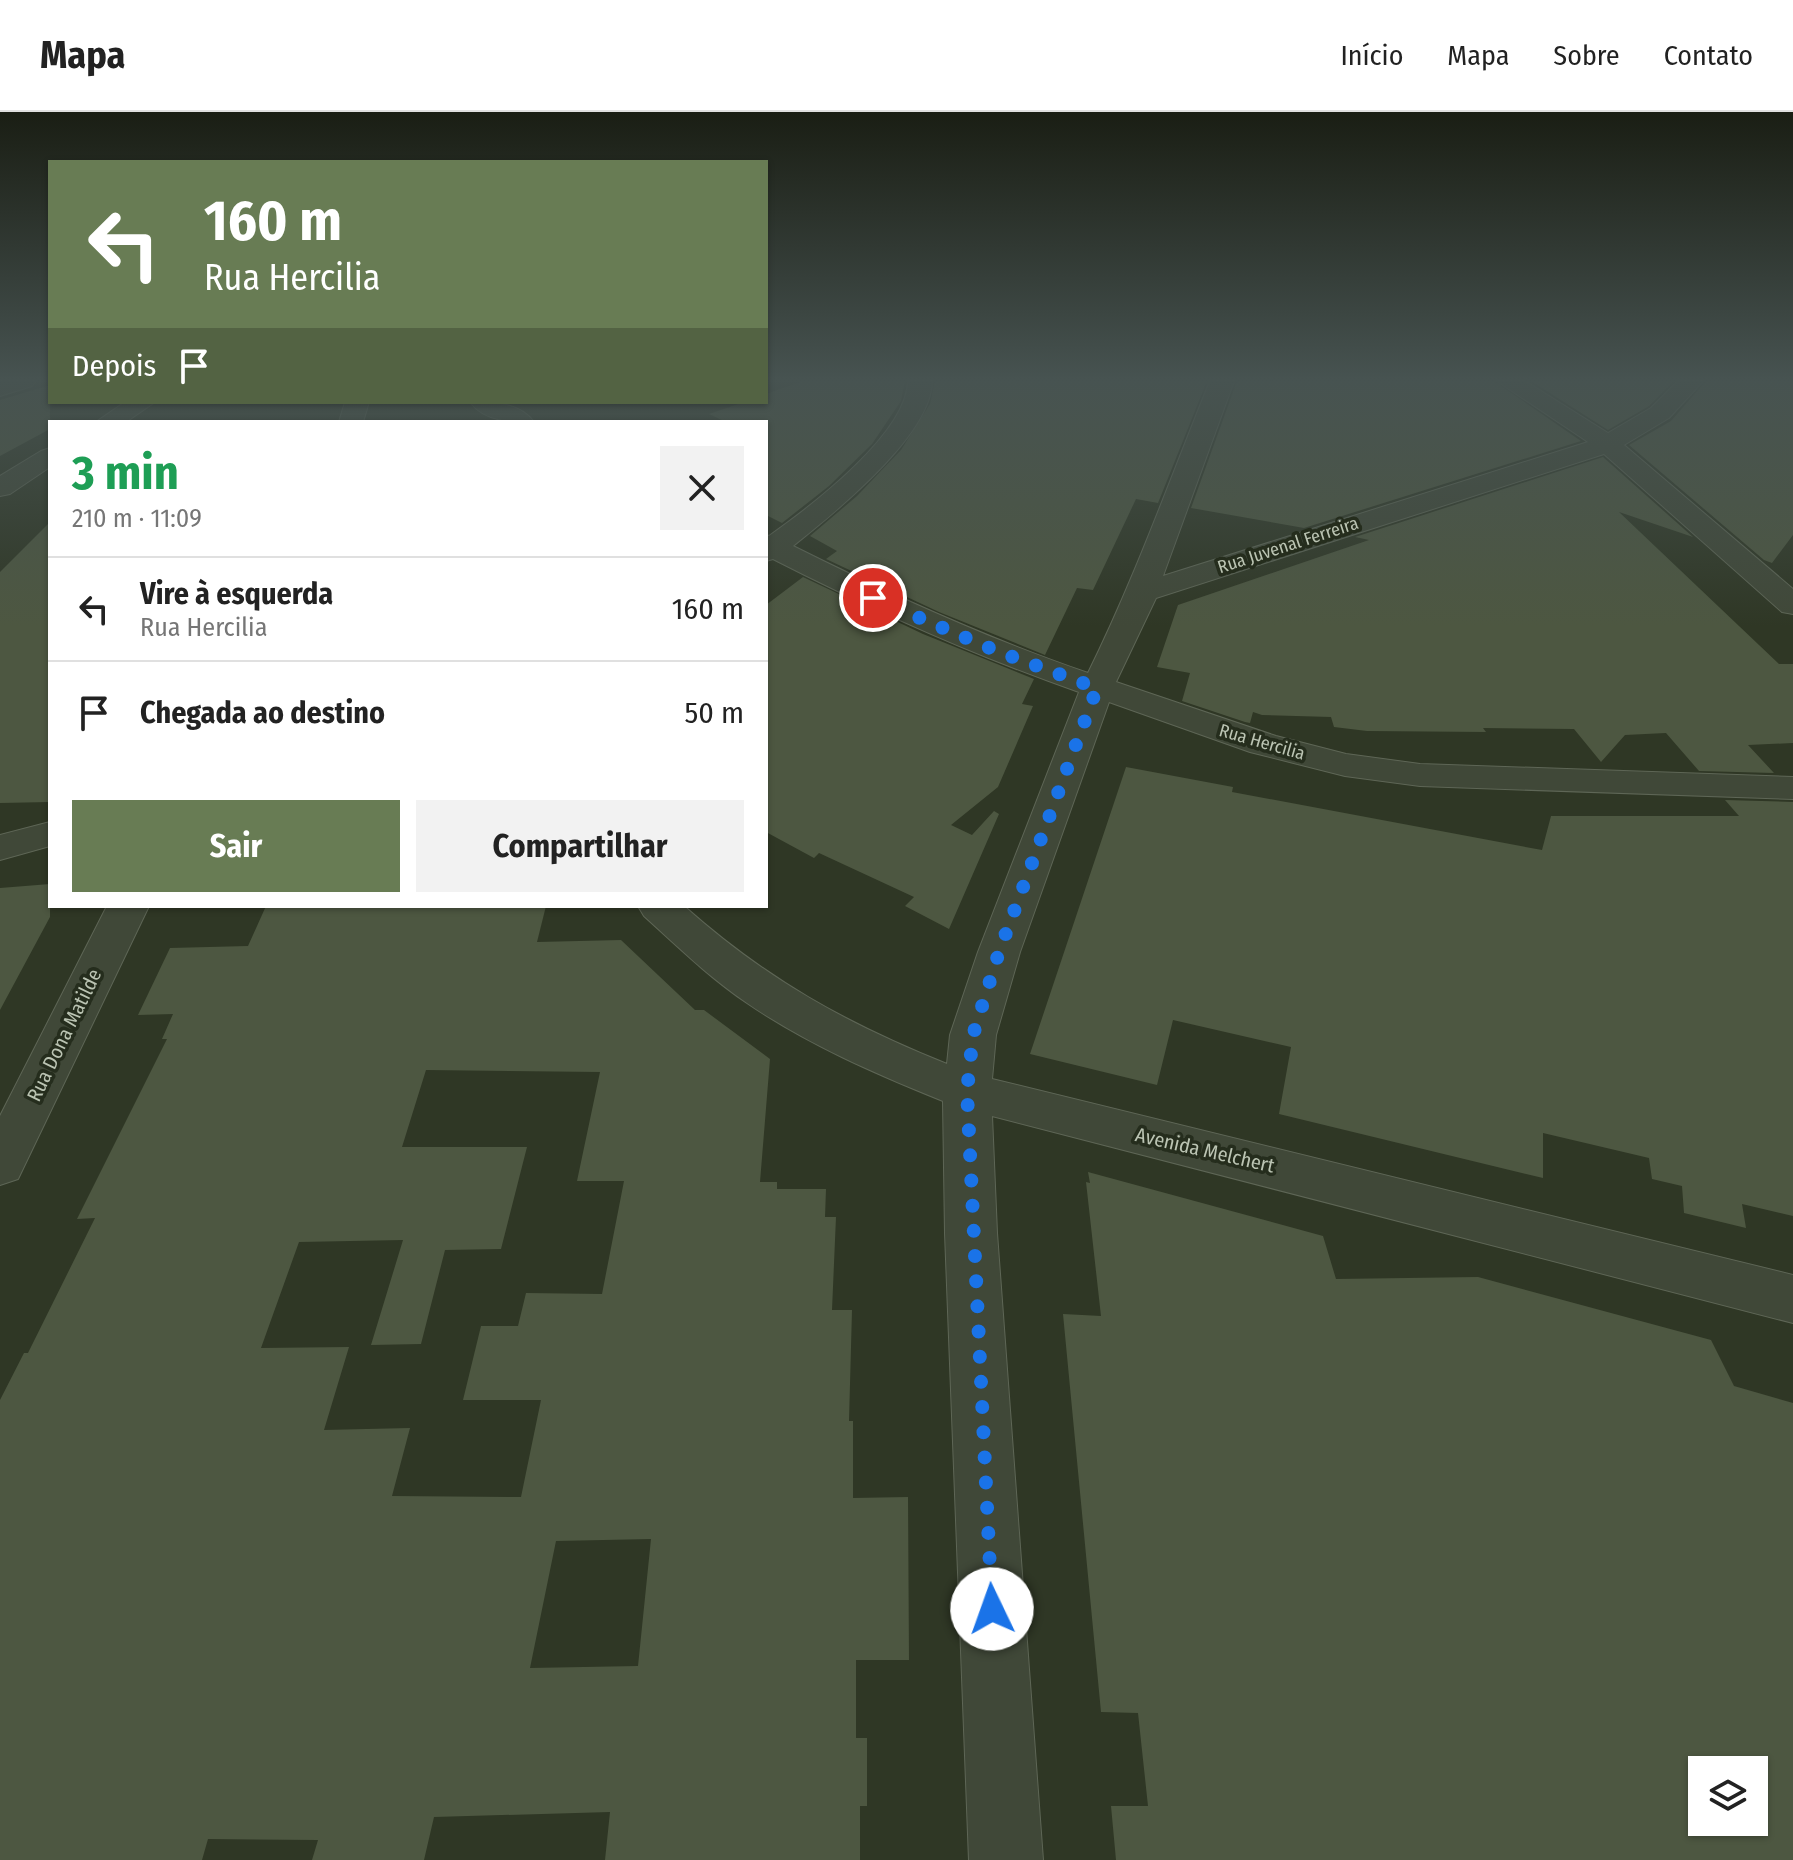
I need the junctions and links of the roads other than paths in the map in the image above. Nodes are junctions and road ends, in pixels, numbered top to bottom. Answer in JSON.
{"nodes":[{"id":1,"x":40,"y":463,"type":"edge"},
{"id":2,"x":868,"y":463,"type":"edge"},
{"id":3,"x":1190,"y":463,"type":"edge"},
{"id":4,"x":1550,"y":463,"type":"edge"},
{"id":5,"x":1629,"y":463,"type":"edge"},
{"id":6,"x":0,"y":488,"type":"edge"},
{"id":7,"x":768,"y":548,"type":"edge"},
{"id":8,"x":1143,"y":592,"type":"junction"},
{"id":9,"x":1793,"y":605,"type":"edge"},
{"id":10,"x":1097,"y":688,"type":"junction"},
{"id":11,"x":1793,"y":788,"type":"edge"},
{"id":12,"x":48,"y":835,"type":"edge"},
{"id":13,"x":0,"y":848,"type":"edge"},
{"id":14,"x":127,"y":908,"type":"edge"},
{"id":15,"x":661,"y":908,"type":"edge"},
{"id":16,"x":967,"y":1091,"type":"junction"},
{"id":17,"x":0,"y":1165,"type":"edge"},
{"id":18,"x":1793,"y":1299,"type":"edge"},
{"id":19,"x":1006,"y":1860,"type":"edge"}],
"edges":[{"from":1,"to":6,"type":"street"},
{"from":2,"to":7,"type":"street"},
{"from":3,"to":8,"type":"street"},
{"from":4,"to":8,"type":"street","name":"Rua Juvenal Ferreira"},
{"from":5,"to":9,"type":"street"},
{"from":7,"to":10,"type":"street","name":"Rua Hercilia"},
{"from":8,"to":10,"type":"street"},
{"from":10,"to":11,"type":"street","name":"Rua Hercilia"},
{"from":10,"to":16,"type":"street"},
{"from":12,"to":13,"type":"street"},
{"from":14,"to":17,"type":"street","name":"Rua Dona Matilde"},
{"from":15,"to":16,"type":"street","name":"Avenida Melchert"},
{"from":16,"to":18,"type":"street","name":"Avenida Melchert"},
{"from":16,"to":19,"type":"street"}]}
